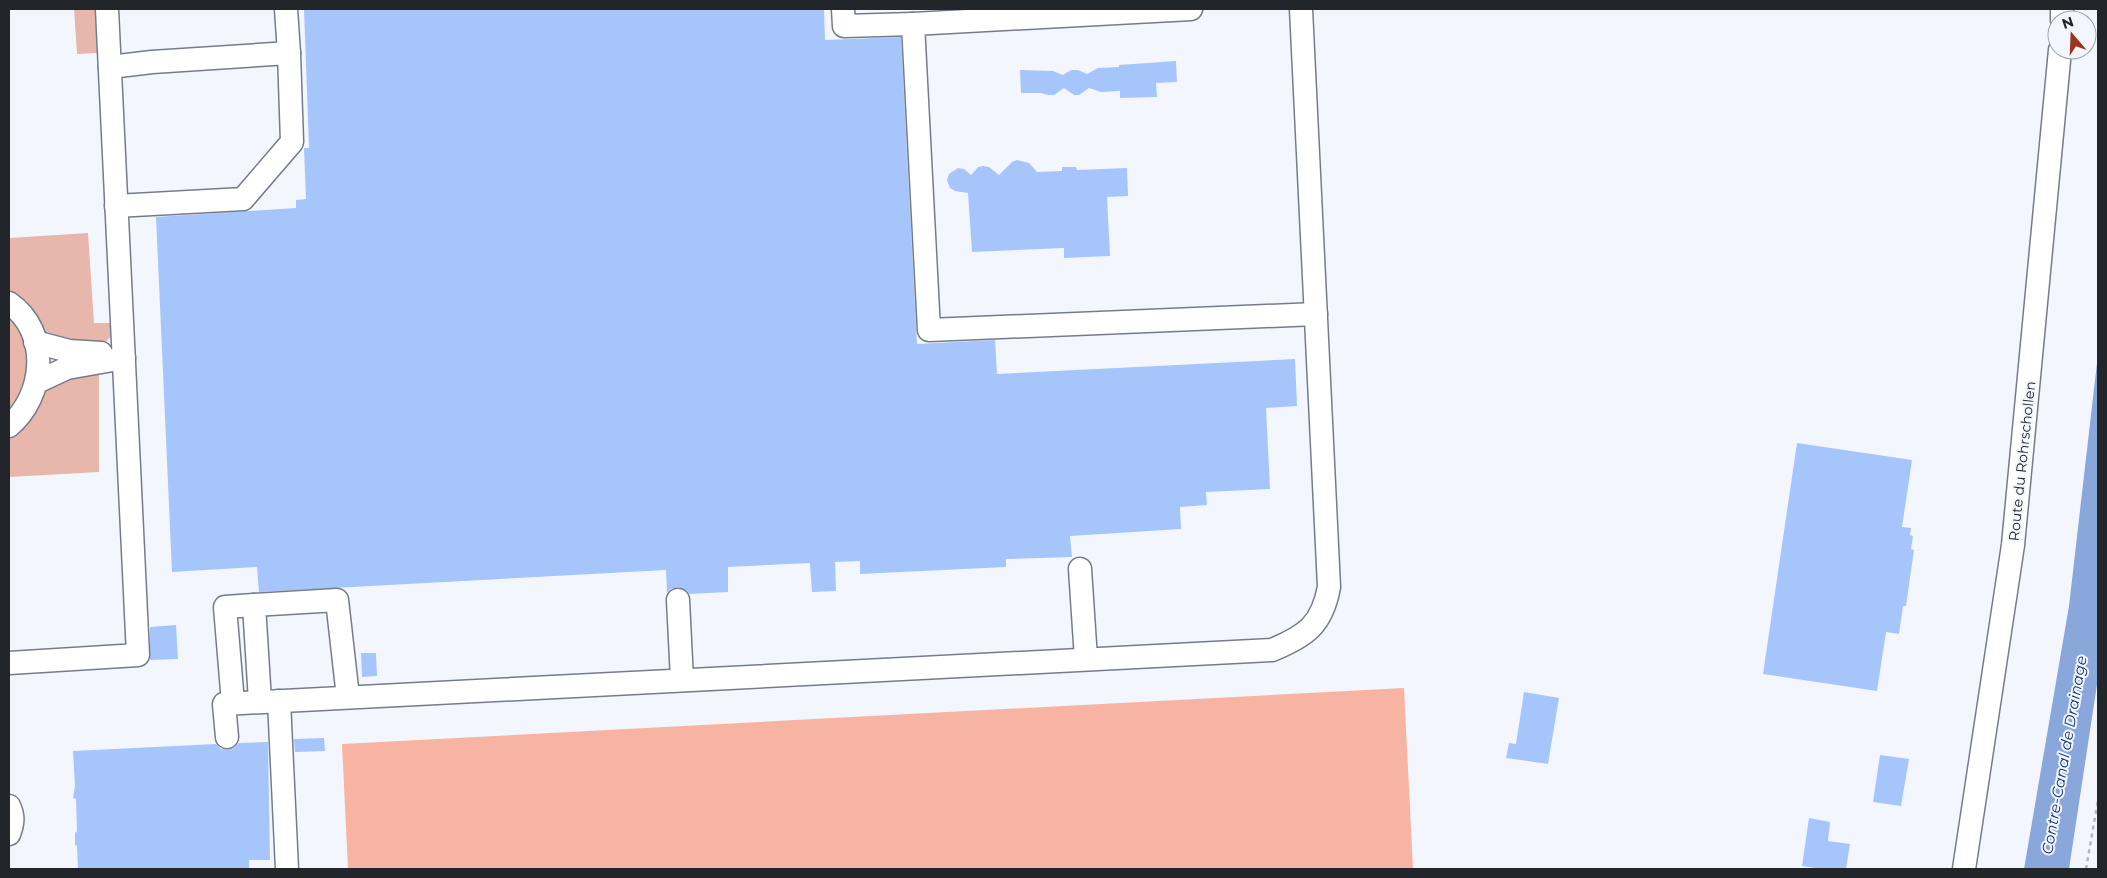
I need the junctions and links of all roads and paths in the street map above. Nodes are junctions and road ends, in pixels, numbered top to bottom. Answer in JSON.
{"nodes":[{"id":1,"x":107,"y":9,"type":"edge"},
{"id":2,"x":286,"y":9,"type":"edge"},
{"id":3,"x":843,"y":9,"type":"edge"},
{"id":4,"x":1191,"y":9,"type":"edge"},
{"id":5,"x":1301,"y":9,"type":"edge"},
{"id":6,"x":913,"y":24,"type":"junction"},
{"id":7,"x":289,"y":53,"type":"junction"},
{"id":8,"x":2059,"y":60,"type":"edge"},
{"id":9,"x":110,"y":67,"type":"junction"},
{"id":10,"x":116,"y":206,"type":"junction"},
{"id":11,"x":9,"y":304,"type":"edge"},
{"id":12,"x":1316,"y":314,"type":"junction"},
{"id":13,"x":36,"y":342,"type":"junction"},
{"id":14,"x":124,"y":358,"type":"junction"},
{"id":15,"x":37,"y":382,"type":"junction"},
{"id":16,"x":9,"y":426,"type":"edge"},
{"id":17,"x":1080,"y":569,"type":"dead end"},
{"id":18,"x":678,"y":600,"type":"dead end"},
{"id":19,"x":254,"y":605,"type":"junction"},
{"id":20,"x":1086,"y":659,"type":"junction"},
{"id":21,"x":9,"y":663,"type":"edge"},
{"id":22,"x":682,"y":680,"type":"junction"},
{"id":23,"x":348,"y":697,"type":"junction"},
{"id":24,"x":270,"y":701,"type":"junction"},
{"id":25,"x":233,"y":703,"type":"junction"},
{"id":26,"x":227,"y":737,"type":"dead end"},
{"id":27,"x":2098,"y":800,"type":"edge"},
{"id":28,"x":9,"y":806,"type":"edge"},
{"id":29,"x":9,"y":834,"type":"edge"},
{"id":30,"x":286,"y":869,"type":"edge"},
{"id":31,"x":1964,"y":869,"type":"edge"},
{"id":32,"x":2086,"y":869,"type":"edge"}],
"edges":[{"from":1,"to":9,"type":"street"},
{"from":2,"to":7,"type":"street"},
{"from":3,"to":6,"type":"street"},
{"from":4,"to":6,"type":"street"},
{"from":5,"to":12,"type":"street"},
{"from":6,"to":12,"type":"street"},
{"from":7,"to":9,"type":"street"},
{"from":7,"to":10,"type":"street"},
{"from":8,"to":31,"type":"street","name":"Route du Rohrschollen"},
{"from":9,"to":10,"type":"street"},
{"from":10,"to":14,"type":"street"},
{"from":11,"to":13,"type":"street"},
{"from":12,"to":20,"type":"street"},
{"from":13,"to":14,"type":"street"},
{"from":13,"to":15,"type":"street"},
{"from":14,"to":15,"type":"street"},
{"from":14,"to":21,"type":"street"},
{"from":15,"to":16,"type":"street"},
{"from":17,"to":20,"type":"street"},
{"from":18,"to":22,"type":"street"},
{"from":19,"to":23,"type":"street"},
{"from":19,"to":24,"type":"street"},
{"from":19,"to":25,"type":"street"},
{"from":20,"to":22,"type":"street"},
{"from":22,"to":23,"type":"street"},
{"from":23,"to":24,"type":"street"},
{"from":24,"to":25,"type":"street"},
{"from":24,"to":30,"type":"street"},
{"from":25,"to":26,"type":"street"},
{"from":27,"to":32,"type":"path"},
{"from":28,"to":29,"type":"street"}]}
